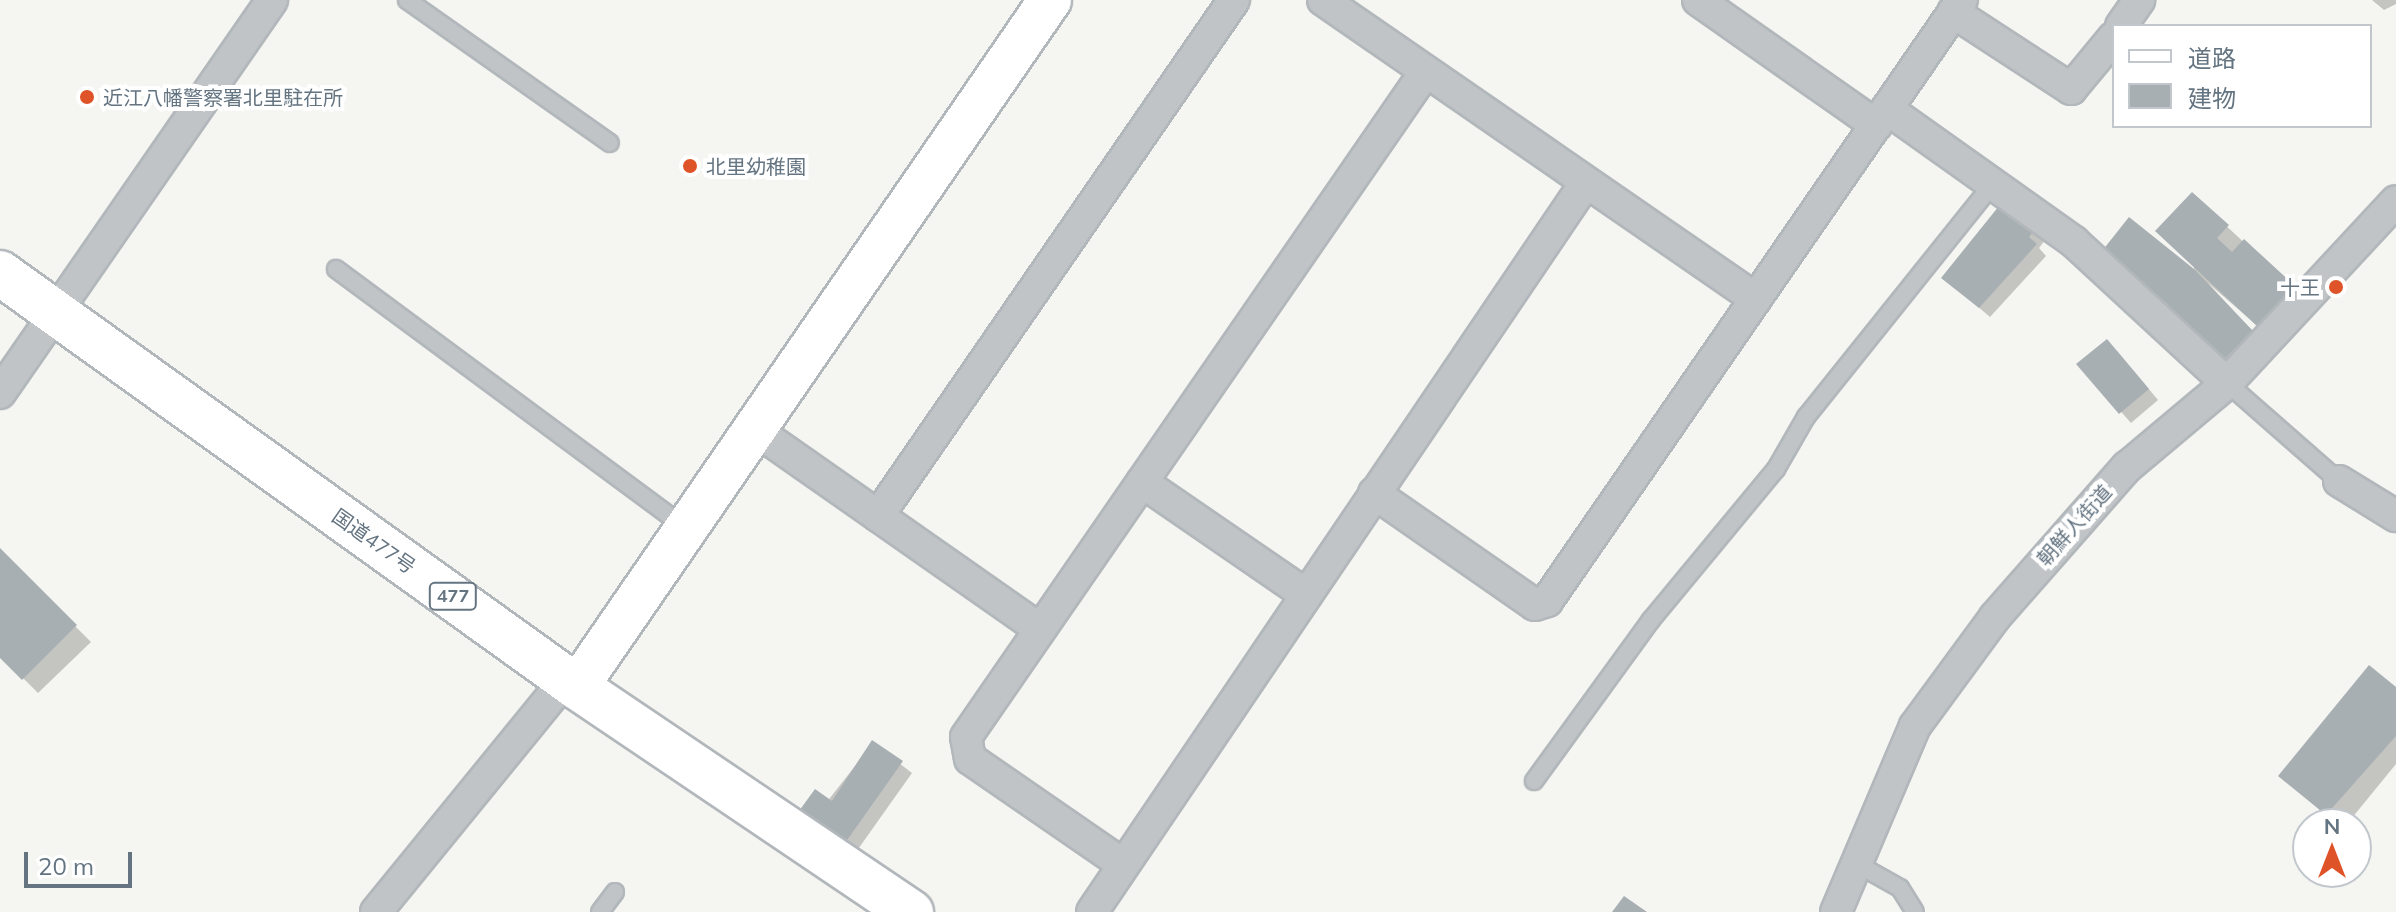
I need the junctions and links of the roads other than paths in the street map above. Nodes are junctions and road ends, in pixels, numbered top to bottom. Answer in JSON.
{"nodes":[{"id":1,"x":272,"y":0,"type":"edge"},
{"id":2,"x":407,"y":0,"type":"edge"},
{"id":3,"x":1050,"y":0,"type":"edge"},
{"id":4,"x":1234,"y":0,"type":"edge"},
{"id":5,"x":1323,"y":0,"type":"edge"},
{"id":6,"x":2139,"y":0,"type":"edge"},
{"id":7,"x":1704,"y":2,"type":"edge"},
{"id":8,"x":1957,"y":6,"type":"edge"},
{"id":9,"x":2122,"y":24,"type":"edge"},
{"id":10,"x":2112,"y":39,"type":"edge"},
{"id":11,"x":1426,"y":71,"type":"junction"},
{"id":12,"x":1881,"y":117,"type":"junction"},
{"id":13,"x":610,"y":143,"type":"dead end"},
{"id":14,"x":1586,"y":182,"type":"junction"},
{"id":15,"x":1993,"y":184,"type":"junction"},
{"id":16,"x":2396,"y":201,"type":"edge"},
{"id":17,"x":336,"y":269,"type":"dead end"},
{"id":18,"x":0,"y":273,"type":"edge"},
{"id":19,"x":1756,"y":299,"type":"junction"},
{"id":20,"x":54,"y":317,"type":"junction"},
{"id":21,"x":2227,"y":383,"type":"junction"},
{"id":22,"x":0,"y":393,"type":"edge"},
{"id":23,"x":754,"y":429,"type":"junction"},
{"id":24,"x":2339,"y":481,"type":"joint"},
{"id":25,"x":1142,"y":482,"type":"junction"},
{"id":26,"x":1374,"y":493,"type":"junction"},
{"id":27,"x":878,"y":516,"type":"junction"},
{"id":28,"x":2396,"y":516,"type":"edge"},
{"id":29,"x":686,"y":528,"type":"junction"},
{"id":30,"x":1305,"y":594,"type":"junction"},
{"id":31,"x":1040,"y":629,"type":"junction"},
{"id":32,"x":572,"y":683,"type":"junction"},
{"id":33,"x":1534,"y":781,"type":"dead end"},
{"id":34,"x":1121,"y":863,"type":"junction"},
{"id":35,"x":1857,"y":864,"type":"junction"},
{"id":36,"x":615,"y":892,"type":"dead end"},
{"id":37,"x":376,"y":912,"type":"edge"},
{"id":38,"x":600,"y":912,"type":"edge"},
{"id":39,"x":911,"y":912,"type":"edge"},
{"id":40,"x":1092,"y":912,"type":"edge"},
{"id":41,"x":1836,"y":912,"type":"edge"},
{"id":42,"x":1915,"y":912,"type":"edge"}],
"edges":[{"from":1,"to":20,"type":"street"},
{"from":2,"to":13,"type":"lane"},
{"from":3,"to":23,"type":"street"},
{"from":4,"to":27,"type":"street"},
{"from":5,"to":11,"type":"street"},
{"from":6,"to":9,"type":"street"},
{"from":7,"to":12,"type":"street"},
{"from":8,"to":10,"type":"street"},
{"from":8,"to":12,"type":"street"},
{"from":11,"to":14,"type":"street"},
{"from":11,"to":25,"type":"street"},
{"from":12,"to":15,"type":"street"},
{"from":12,"to":19,"type":"street"},
{"from":14,"to":19,"type":"street"},
{"from":14,"to":26,"type":"street"},
{"from":15,"to":21,"type":"street"},
{"from":15,"to":33,"type":"lane"},
{"from":16,"to":21,"type":"street","name":"朝鮮人街道"},
{"from":17,"to":29,"type":"lane"},
{"from":18,"to":20,"type":"highway","name":"国道477号","number":"477"},
{"from":19,"to":26,"type":"street"},
{"from":20,"to":22,"type":"street"},
{"from":20,"to":32,"type":"highway","name":"国道477号","number":"477"},
{"from":21,"to":24,"type":"lane"},
{"from":21,"to":35,"type":"street","name":"朝鮮人街道"},
{"from":23,"to":27,"type":"street"},
{"from":23,"to":29,"type":"street"},
{"from":24,"to":28,"type":"street"},
{"from":25,"to":30,"type":"street"},
{"from":25,"to":31,"type":"street"},
{"from":26,"to":30,"type":"street"},
{"from":27,"to":31,"type":"street"},
{"from":29,"to":32,"type":"street"},
{"from":30,"to":34,"type":"street"},
{"from":31,"to":34,"type":"street"},
{"from":32,"to":37,"type":"street"},
{"from":32,"to":39,"type":"highway","name":"国道477号","number":"477"},
{"from":34,"to":40,"type":"street"},
{"from":35,"to":41,"type":"street","name":"朝鮮人街道"},
{"from":35,"to":42,"type":"lane"},
{"from":36,"to":38,"type":"lane"}]}
